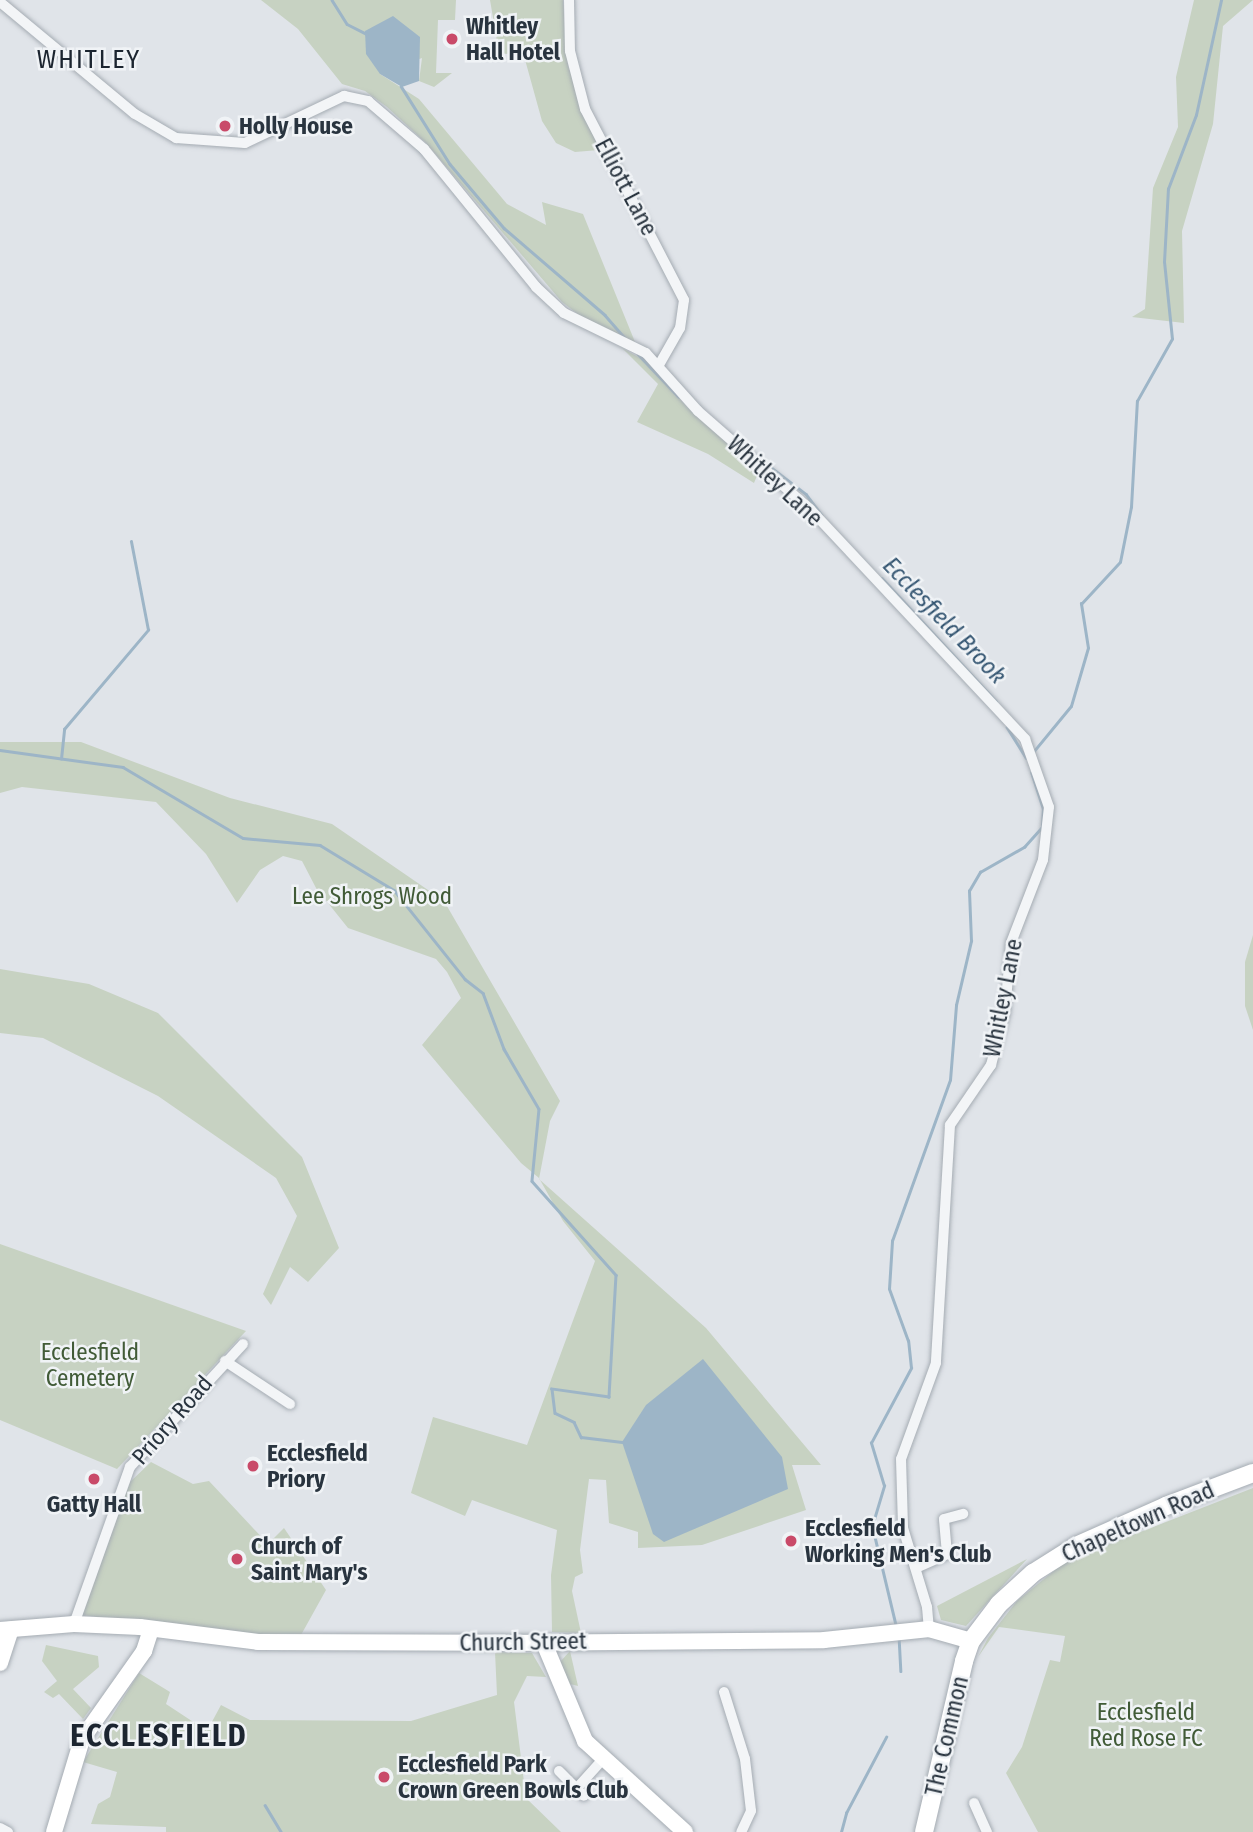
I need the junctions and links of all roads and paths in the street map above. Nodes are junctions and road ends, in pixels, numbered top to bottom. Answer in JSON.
{"nodes":[{"id":1,"x":569,"y":0,"type":"edge"},
{"id":2,"x":0,"y":2,"type":"edge"},
{"id":3,"x":659,"y":365,"type":"junction"},
{"id":4,"x":243,"y":1344,"type":"dead end"},
{"id":5,"x":225,"y":1361,"type":"junction"},
{"id":6,"x":290,"y":1404,"type":"dead end"},
{"id":7,"x":1253,"y":1474,"type":"edge"},
{"id":8,"x":963,"y":1514,"type":"dead end"},
{"id":9,"x":916,"y":1568,"type":"junction"},
{"id":10,"x":74,"y":1624,"type":"junction"},
{"id":11,"x":151,"y":1629,"type":"junction"},
{"id":12,"x":929,"y":1629,"type":"junction"},
{"id":13,"x":5,"y":1630,"type":"edge"},
{"id":14,"x":971,"y":1641,"type":"junction"},
{"id":15,"x":544,"y":1643,"type":"junction"},
{"id":16,"x":0,"y":1663,"type":"edge"},
{"id":17,"x":724,"y":1692,"type":"dead end"},
{"id":18,"x":603,"y":1759,"type":"junction"},
{"id":19,"x":559,"y":1771,"type":"dead end"},
{"id":20,"x":974,"y":1803,"type":"dead end"},
{"id":21,"x":0,"y":1828,"type":"edge"},
{"id":22,"x":8,"y":1832,"type":"edge"},
{"id":23,"x":54,"y":1832,"type":"edge"},
{"id":24,"x":685,"y":1832,"type":"edge"},
{"id":25,"x":741,"y":1832,"type":"edge"},
{"id":26,"x":924,"y":1832,"type":"edge"},
{"id":27,"x":986,"y":1832,"type":"edge"}],
"edges":[{"from":1,"to":3,"type":"street","name":"Elliott Lane"},
{"from":2,"to":3,"type":"street","name":"Whitley Lane"},
{"from":3,"to":9,"type":"street","name":"Whitley Lane"},
{"from":4,"to":5,"type":"street","name":"Priory Road"},
{"from":5,"to":6,"type":"street"},
{"from":5,"to":10,"type":"street","name":"Priory Road"},
{"from":7,"to":14,"type":"main road","name":"Chapeltown Road"},
{"from":8,"to":9,"type":"street"},
{"from":9,"to":12,"type":"street","name":"Whitley Lane"},
{"from":10,"to":11,"type":"main road","name":"Church Street"},
{"from":10,"to":13,"type":"main road","name":"Church Street"},
{"from":11,"to":15,"type":"main road","name":"Church Street"},
{"from":11,"to":23,"type":"main road"},
{"from":12,"to":14,"type":"main road","name":"Church Street"},
{"from":12,"to":15,"type":"main road","name":"Church Street"},
{"from":13,"to":16,"type":"main road"},
{"from":14,"to":26,"type":"main road","name":"The Common"},
{"from":15,"to":18,"type":"main road"},
{"from":17,"to":25,"type":"street"},
{"from":18,"to":19,"type":"street"},
{"from":18,"to":24,"type":"main road"},
{"from":20,"to":27,"type":"street"},
{"from":21,"to":22,"type":"street"}]}
